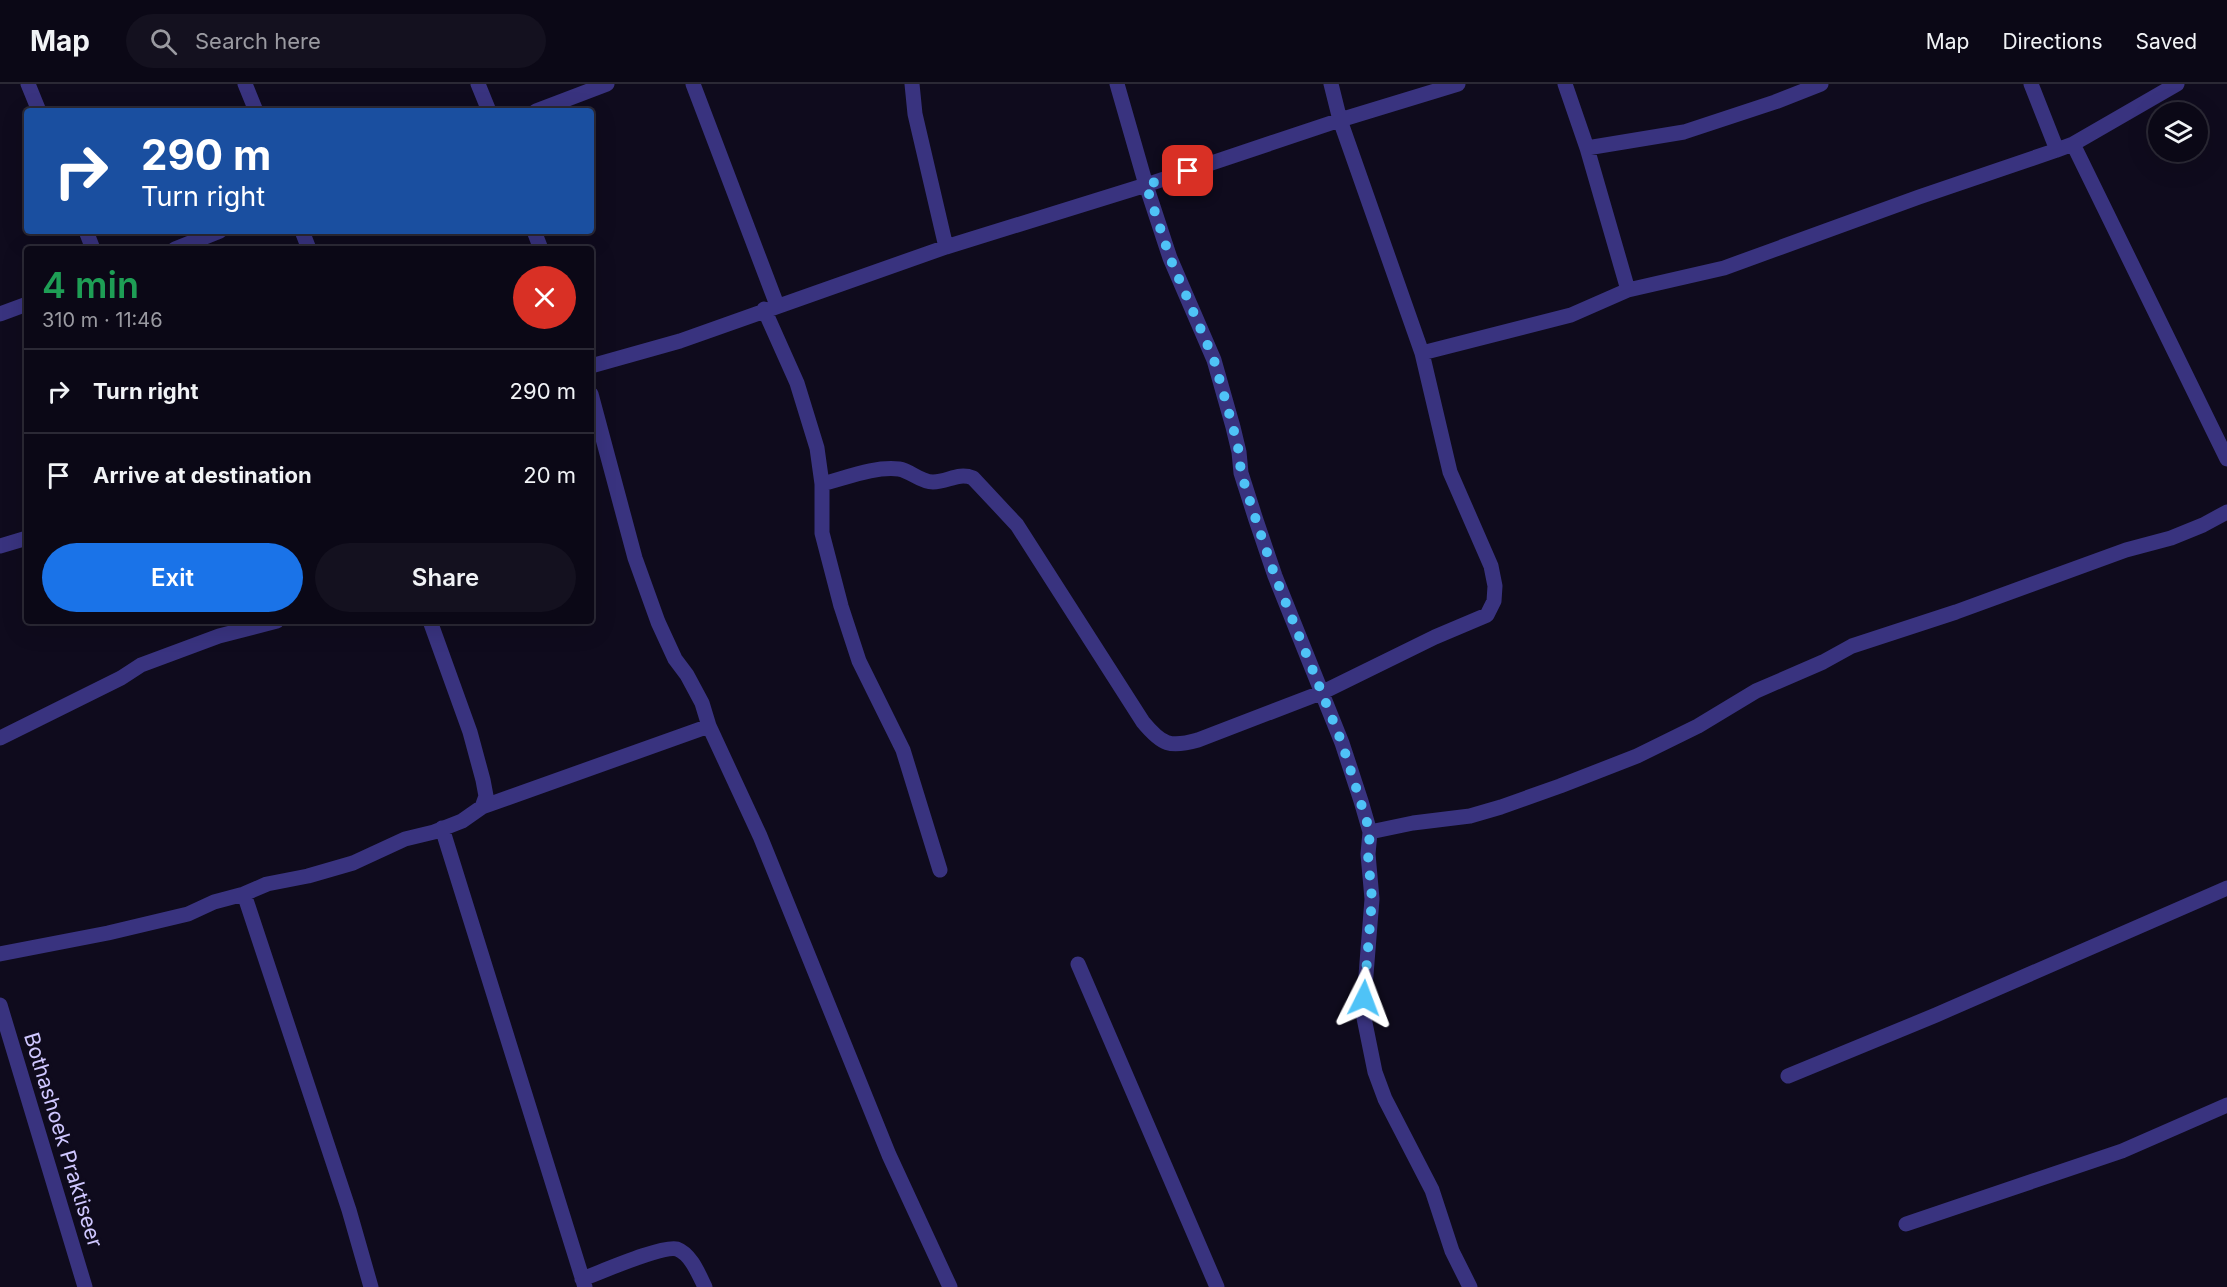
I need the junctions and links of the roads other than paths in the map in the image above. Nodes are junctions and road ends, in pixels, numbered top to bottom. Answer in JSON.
{"nodes":[{"id":1,"x":28,"y":84,"type":"edge"},
{"id":2,"x":245,"y":84,"type":"edge"},
{"id":3,"x":478,"y":84,"type":"edge"},
{"id":4,"x":607,"y":84,"type":"edge"},
{"id":5,"x":693,"y":84,"type":"edge"},
{"id":6,"x":912,"y":84,"type":"edge"},
{"id":7,"x":1117,"y":84,"type":"edge"},
{"id":8,"x":1330,"y":84,"type":"edge"},
{"id":9,"x":1458,"y":84,"type":"edge"},
{"id":10,"x":1565,"y":84,"type":"edge"},
{"id":11,"x":1821,"y":84,"type":"edge"},
{"id":12,"x":2031,"y":84,"type":"edge"},
{"id":13,"x":2177,"y":84,"type":"edge"},
{"id":14,"x":38,"y":108,"type":"edge"},
{"id":15,"x":255,"y":108,"type":"edge"},
{"id":16,"x":488,"y":108,"type":"edge"},
{"id":17,"x":544,"y":108,"type":"edge"},
{"id":18,"x":1340,"y":120,"type":"junction"},
{"id":19,"x":2073,"y":144,"type":"junction"},
{"id":20,"x":1587,"y":148,"type":"junction"},
{"id":21,"x":2057,"y":150,"type":"junction"},
{"id":22,"x":1146,"y":185,"type":"junction"},
{"id":23,"x":212,"y":234,"type":"edge"},
{"id":24,"x":182,"y":246,"type":"edge"},
{"id":25,"x":946,"y":247,"type":"junction"},
{"id":26,"x":1628,"y":290,"type":"junction"},
{"id":27,"x":24,"y":305,"type":"edge"},
{"id":28,"x":771,"y":307,"type":"junction"},
{"id":29,"x":0,"y":314,"type":"edge"},
{"id":30,"x":1422,"y":353,"type":"junction"},
{"id":31,"x":594,"y":365,"type":"edge"},
{"id":32,"x":594,"y":405,"type":"edge"},
{"id":33,"x":2227,"y":459,"type":"edge"},
{"id":34,"x":822,"y":484,"type":"junction"},
{"id":35,"x":2227,"y":512,"type":"edge"},
{"id":36,"x":24,"y":539,"type":"edge"},
{"id":37,"x":0,"y":546,"type":"edge"},
{"id":38,"x":265,"y":624,"type":"edge"},
{"id":39,"x":431,"y":624,"type":"edge"},
{"id":40,"x":1323,"y":692,"type":"junction"},
{"id":41,"x":709,"y":726,"type":"junction"},
{"id":42,"x":0,"y":738,"type":"edge"},
{"id":43,"x":482,"y":807,"type":"junction"},
{"id":44,"x":442,"y":828,"type":"junction"},
{"id":45,"x":1370,"y":832,"type":"junction"},
{"id":46,"x":940,"y":870,"type":"dead end"},
{"id":47,"x":2227,"y":888,"type":"edge"},
{"id":48,"x":244,"y":894,"type":"junction"},
{"id":49,"x":0,"y":954,"type":"edge"},
{"id":50,"x":1078,"y":964,"type":"dead end"},
{"id":51,"x":0,"y":1005,"type":"edge"},
{"id":52,"x":1788,"y":1076,"type":"dead end"},
{"id":53,"x":2227,"y":1105,"type":"edge"},
{"id":54,"x":1906,"y":1224,"type":"dead end"},
{"id":55,"x":584,"y":1283,"type":"edge"},
{"id":56,"x":1463,"y":1285,"type":"edge"},
{"id":57,"x":85,"y":1287,"type":"edge"},
{"id":58,"x":371,"y":1287,"type":"edge"},
{"id":59,"x":705,"y":1287,"type":"edge"},
{"id":60,"x":950,"y":1287,"type":"edge"},
{"id":61,"x":1217,"y":1287,"type":"edge"}],
"edges":[{"from":1,"to":14,"type":"street"},
{"from":2,"to":15,"type":"street"},
{"from":3,"to":16,"type":"street"},
{"from":4,"to":17,"type":"street"},
{"from":5,"to":28,"type":"street"},
{"from":6,"to":25,"type":"street"},
{"from":7,"to":22,"type":"street"},
{"from":8,"to":18,"type":"street"},
{"from":9,"to":18,"type":"street"},
{"from":10,"to":20,"type":"street"},
{"from":11,"to":20,"type":"street"},
{"from":12,"to":21,"type":"street"},
{"from":13,"to":19,"type":"street"},
{"from":18,"to":22,"type":"street"},
{"from":18,"to":30,"type":"street"},
{"from":19,"to":21,"type":"street"},
{"from":19,"to":33,"type":"street"},
{"from":20,"to":26,"type":"street"},
{"from":21,"to":26,"type":"street"},
{"from":22,"to":25,"type":"street"},
{"from":22,"to":40,"type":"street"},
{"from":23,"to":24,"type":"street"},
{"from":25,"to":28,"type":"street"},
{"from":26,"to":30,"type":"street"},
{"from":27,"to":29,"type":"street"},
{"from":28,"to":31,"type":"street"},
{"from":28,"to":34,"type":"street"},
{"from":30,"to":40,"type":"street"},
{"from":32,"to":41,"type":"street"},
{"from":34,"to":40,"type":"street"},
{"from":34,"to":46,"type":"street"},
{"from":35,"to":45,"type":"street"},
{"from":36,"to":37,"type":"street"},
{"from":38,"to":42,"type":"street"},
{"from":39,"to":43,"type":"street"},
{"from":40,"to":45,"type":"street"},
{"from":41,"to":43,"type":"street"},
{"from":41,"to":60,"type":"street"},
{"from":43,"to":44,"type":"street"},
{"from":44,"to":48,"type":"street"},
{"from":44,"to":55,"type":"street"},
{"from":45,"to":56,"type":"street"},
{"from":47,"to":52,"type":"street"},
{"from":48,"to":49,"type":"street"},
{"from":48,"to":58,"type":"street"},
{"from":50,"to":61,"type":"street"},
{"from":51,"to":57,"type":"street","name":"Bothashoek Praktiseer"},
{"from":53,"to":54,"type":"street"},
{"from":55,"to":59,"type":"street"}]}
